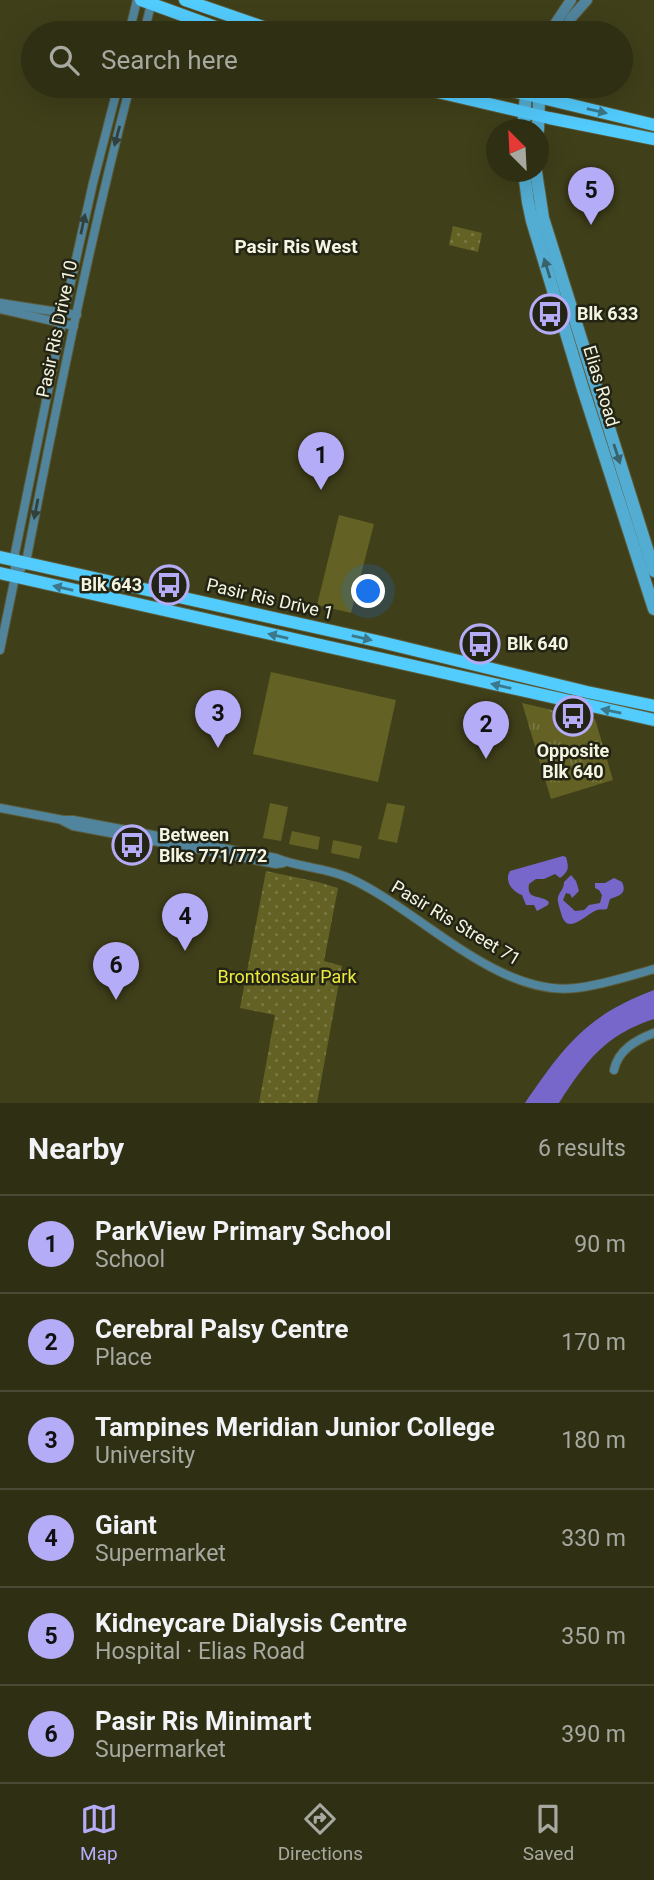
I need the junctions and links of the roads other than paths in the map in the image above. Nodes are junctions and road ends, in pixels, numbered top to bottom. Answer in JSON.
{"nodes":[{"id":1,"x":185,"y":0,"type":"edge"},
{"id":2,"x":571,"y":0,"type":"edge"},
{"id":3,"x":587,"y":0,"type":"edge"},
{"id":4,"x":146,"y":1,"type":"edge"},
{"id":5,"x":136,"y":21,"type":"edge"},
{"id":6,"x":145,"y":21,"type":"edge"},
{"id":7,"x":200,"y":21,"type":"edge"},
{"id":8,"x":245,"y":21,"type":"edge"},
{"id":9,"x":557,"y":21,"type":"edge"},
{"id":10,"x":569,"y":21,"type":"edge"},
{"id":11,"x":115,"y":98,"type":"edge"},
{"id":12,"x":127,"y":98,"type":"edge"},
{"id":13,"x":466,"y":98,"type":"edge"},
{"id":14,"x":526,"y":98,"type":"edge"},
{"id":15,"x":540,"y":98,"type":"edge"},
{"id":16,"x":562,"y":98,"type":"edge"},
{"id":17,"x":524,"y":111,"type":"junction"},
{"id":18,"x":539,"y":115,"type":"junction"},
{"id":19,"x":524,"y":119,"type":"edge"},
{"id":20,"x":539,"y":119,"type":"edge"},
{"id":21,"x":654,"y":125,"type":"edge"},
{"id":22,"x":654,"y":139,"type":"edge"},
{"id":23,"x":525,"y":182,"type":"edge"},
{"id":24,"x":537,"y":182,"type":"edge"},
{"id":25,"x":0,"y":303,"type":"edge"},
{"id":26,"x":0,"y":309,"type":"edge"},
{"id":27,"x":64,"y":313,"type":"junction"},
{"id":28,"x":77,"y":315,"type":"junction"},
{"id":29,"x":61,"y":323,"type":"junction"},
{"id":30,"x":74,"y":326,"type":"junction"},
{"id":31,"x":51,"y":371,"type":"junction"},
{"id":32,"x":64,"y":373,"type":"junction"},
{"id":33,"x":0,"y":557,"type":"edge"},
{"id":34,"x":20,"y":561,"type":"junction"},
{"id":35,"x":654,"y":571,"type":"edge"},
{"id":36,"x":0,"y":573,"type":"edge"},
{"id":37,"x":15,"y":577,"type":"junction"},
{"id":38,"x":654,"y":609,"type":"edge"},
{"id":39,"x":0,"y":650,"type":"edge"},
{"id":40,"x":615,"y":698,"type":"junction"},
{"id":41,"x":654,"y":700,"type":"edge"},
{"id":42,"x":654,"y":706,"type":"edge"},
{"id":43,"x":654,"y":720,"type":"edge"},
{"id":44,"x":0,"y":808,"type":"edge"},
{"id":45,"x":654,"y":969,"type":"edge"},
{"id":46,"x":654,"y":1033,"type":"edge"},
{"id":47,"x":614,"y":1070,"type":"dead end"}],
"edges":[{"from":1,"to":8,"type":"main road"},
{"from":2,"to":9,"type":"street"},
{"from":3,"to":10,"type":"street"},
{"from":4,"to":5,"type":"street"},
{"from":4,"to":6,"type":"street"},
{"from":4,"to":7,"type":"main road"},
{"from":27,"to":11,"type":"street","name":"Pasir Ris Drive 10","one_way":true},
{"from":12,"to":28,"type":"street","name":"Pasir Ris Drive 10","one_way":true},
{"from":13,"to":17,"type":"main road"},
{"from":14,"to":17,"type":"main road"},
{"from":15,"to":18,"type":"main road"},
{"from":16,"to":21,"type":"main road","one_way":true},
{"from":17,"to":18,"type":"main road"},
{"from":17,"to":19,"type":"main road"},
{"from":18,"to":20,"type":"main road"},
{"from":18,"to":22,"type":"main road"},
{"from":38,"to":23,"type":"main road","name":"Elias Road","one_way":true},
{"from":24,"to":35,"type":"main road","name":"Elias Road","one_way":true},
{"from":25,"to":27,"type":"street"},
{"from":26,"to":29,"type":"street"},
{"from":27,"to":28,"type":"street"},
{"from":27,"to":29,"type":"street","name":"Pasir Ris Drive 10"},
{"from":28,"to":30,"type":"street","name":"Pasir Ris Drive 10"},
{"from":29,"to":30,"type":"street"},
{"from":29,"to":31,"type":"street","name":"Pasir Ris Drive 10"},
{"from":30,"to":32,"type":"street","name":"Pasir Ris Drive 10"},
{"from":31,"to":32,"type":"street"},
{"from":31,"to":34,"type":"street","name":"Pasir Ris Drive 10"},
{"from":32,"to":34,"type":"street","name":"Pasir Ris Drive 10","one_way":true},
{"from":33,"to":34,"type":"main road","name":"Pasir Ris Drive 1"},
{"from":34,"to":37,"type":"street","name":"Pasir Ris Drive 10"},
{"from":34,"to":40,"type":"main road","name":"Pasir Ris Drive 1","one_way":true},
{"from":36,"to":37,"type":"main road","name":"Pasir Ris Drive 1"},
{"from":37,"to":39,"type":"street","name":"Pasir Ris Drive 10"},
{"from":43,"to":37,"type":"main road","name":"Pasir Ris Drive 1","one_way":true},
{"from":40,"to":41,"type":"main road"},
{"from":40,"to":42,"type":"main road","name":"Pasir Ris Drive 1"},
{"from":44,"to":45,"type":"street","name":"Pasir Ris Street 71"},
{"from":46,"to":47,"type":"street"}]}
